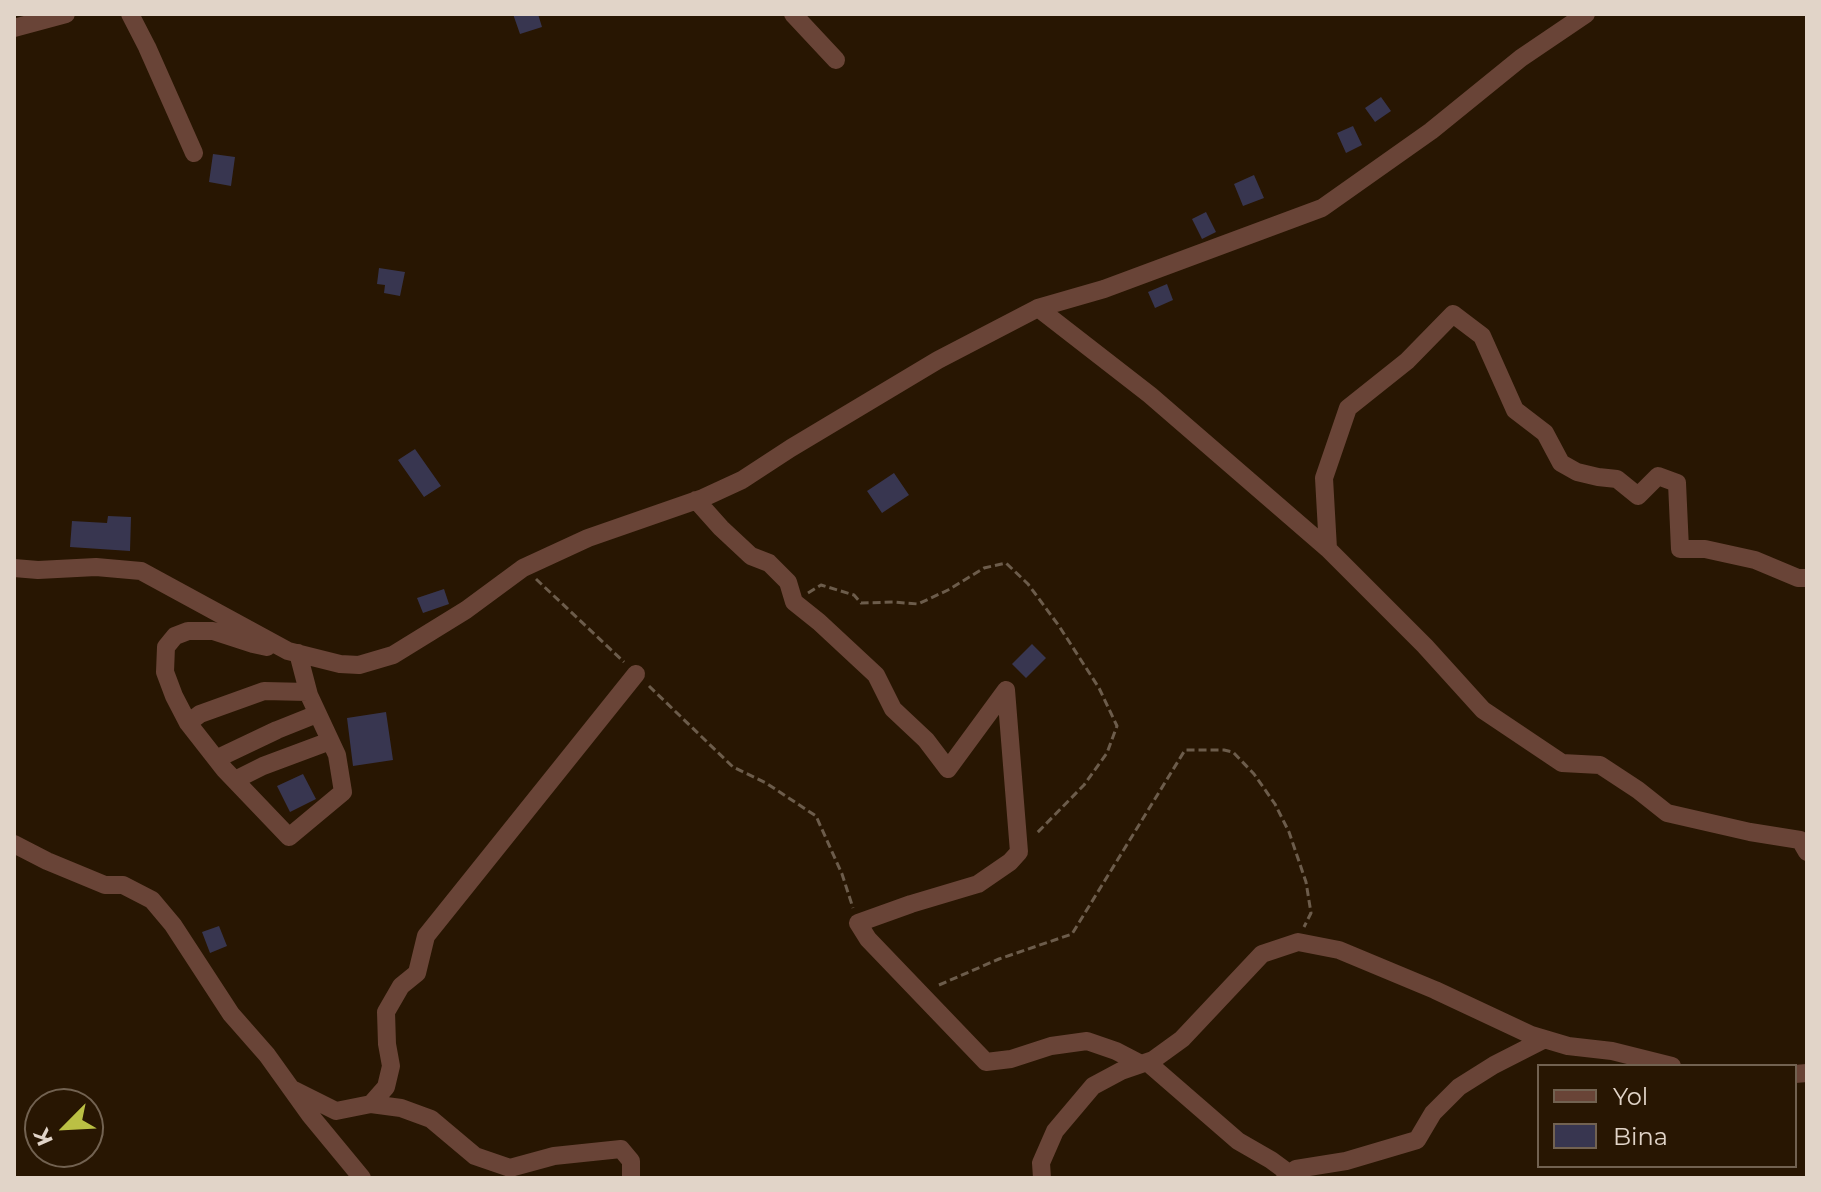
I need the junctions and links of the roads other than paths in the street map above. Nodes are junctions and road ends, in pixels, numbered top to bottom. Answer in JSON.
{"nodes":[{"id":1,"x":66,"y":14,"type":"edge"},
{"id":2,"x":130,"y":14,"type":"edge"},
{"id":3,"x":793,"y":14,"type":"edge"},
{"id":4,"x":1586,"y":14,"type":"edge"},
{"id":5,"x":14,"y":28,"type":"edge"},
{"id":6,"x":836,"y":60,"type":"dead end"},
{"id":7,"x":194,"y":153,"type":"dead end"},
{"id":8,"x":1038,"y":308,"type":"junction"},
{"id":9,"x":696,"y":500,"type":"junction"},
{"id":10,"x":1328,"y":549,"type":"junction"},
{"id":11,"x":14,"y":568,"type":"edge"},
{"id":12,"x":1807,"y":578,"type":"edge"},
{"id":13,"x":293,"y":652,"type":"junction"},
{"id":14,"x":636,"y":674,"type":"road end"},
{"id":15,"x":308,"y":692,"type":"junction"},
{"id":16,"x":317,"y":714,"type":"junction"},
{"id":17,"x":188,"y":723,"type":"junction"},
{"id":18,"x":330,"y":741,"type":"junction"},
{"id":19,"x":216,"y":759,"type":"junction"},
{"id":20,"x":235,"y":780,"type":"junction"},
{"id":21,"x":14,"y":844,"type":"edge"},
{"id":22,"x":1807,"y":852,"type":"edge"},
{"id":23,"x":1545,"y":1039,"type":"junction"},
{"id":24,"x":1144,"y":1063,"type":"junction"},
{"id":25,"x":1664,"y":1064,"type":"edge"},
{"id":26,"x":291,"y":1089,"type":"junction"},
{"id":27,"x":371,"y":1104,"type":"junction"},
{"id":28,"x":1287,"y":1176,"type":"edge"},
{"id":29,"x":362,"y":1178,"type":"edge"},
{"id":30,"x":631,"y":1178,"type":"edge"},
{"id":31,"x":1042,"y":1178,"type":"edge"}],
"edges":[{"from":1,"to":5,"type":"street"},
{"from":2,"to":7,"type":"street"},
{"from":3,"to":6,"type":"street"},
{"from":4,"to":8,"type":"street"},
{"from":8,"to":9,"type":"street"},
{"from":8,"to":10,"type":"street"},
{"from":9,"to":13,"type":"street"},
{"from":9,"to":24,"type":"street"},
{"from":10,"to":12,"type":"street"},
{"from":10,"to":22,"type":"street"},
{"from":11,"to":13,"type":"street"},
{"from":13,"to":15,"type":"street"},
{"from":13,"to":17,"type":"street"},
{"from":14,"to":27,"type":"street"},
{"from":15,"to":16,"type":"street"},
{"from":15,"to":17,"type":"street"},
{"from":16,"to":18,"type":"street"},
{"from":16,"to":19,"type":"street"},
{"from":17,"to":19,"type":"street"},
{"from":18,"to":20,"type":"street"},
{"from":18,"to":20,"type":"street"},
{"from":19,"to":20,"type":"street"},
{"from":21,"to":26,"type":"street"},
{"from":23,"to":24,"type":"street"},
{"from":23,"to":25,"type":"street"},
{"from":23,"to":28,"type":"street"},
{"from":24,"to":28,"type":"street"},
{"from":24,"to":31,"type":"street"},
{"from":26,"to":27,"type":"street"},
{"from":26,"to":29,"type":"street"},
{"from":27,"to":30,"type":"street"}]}
